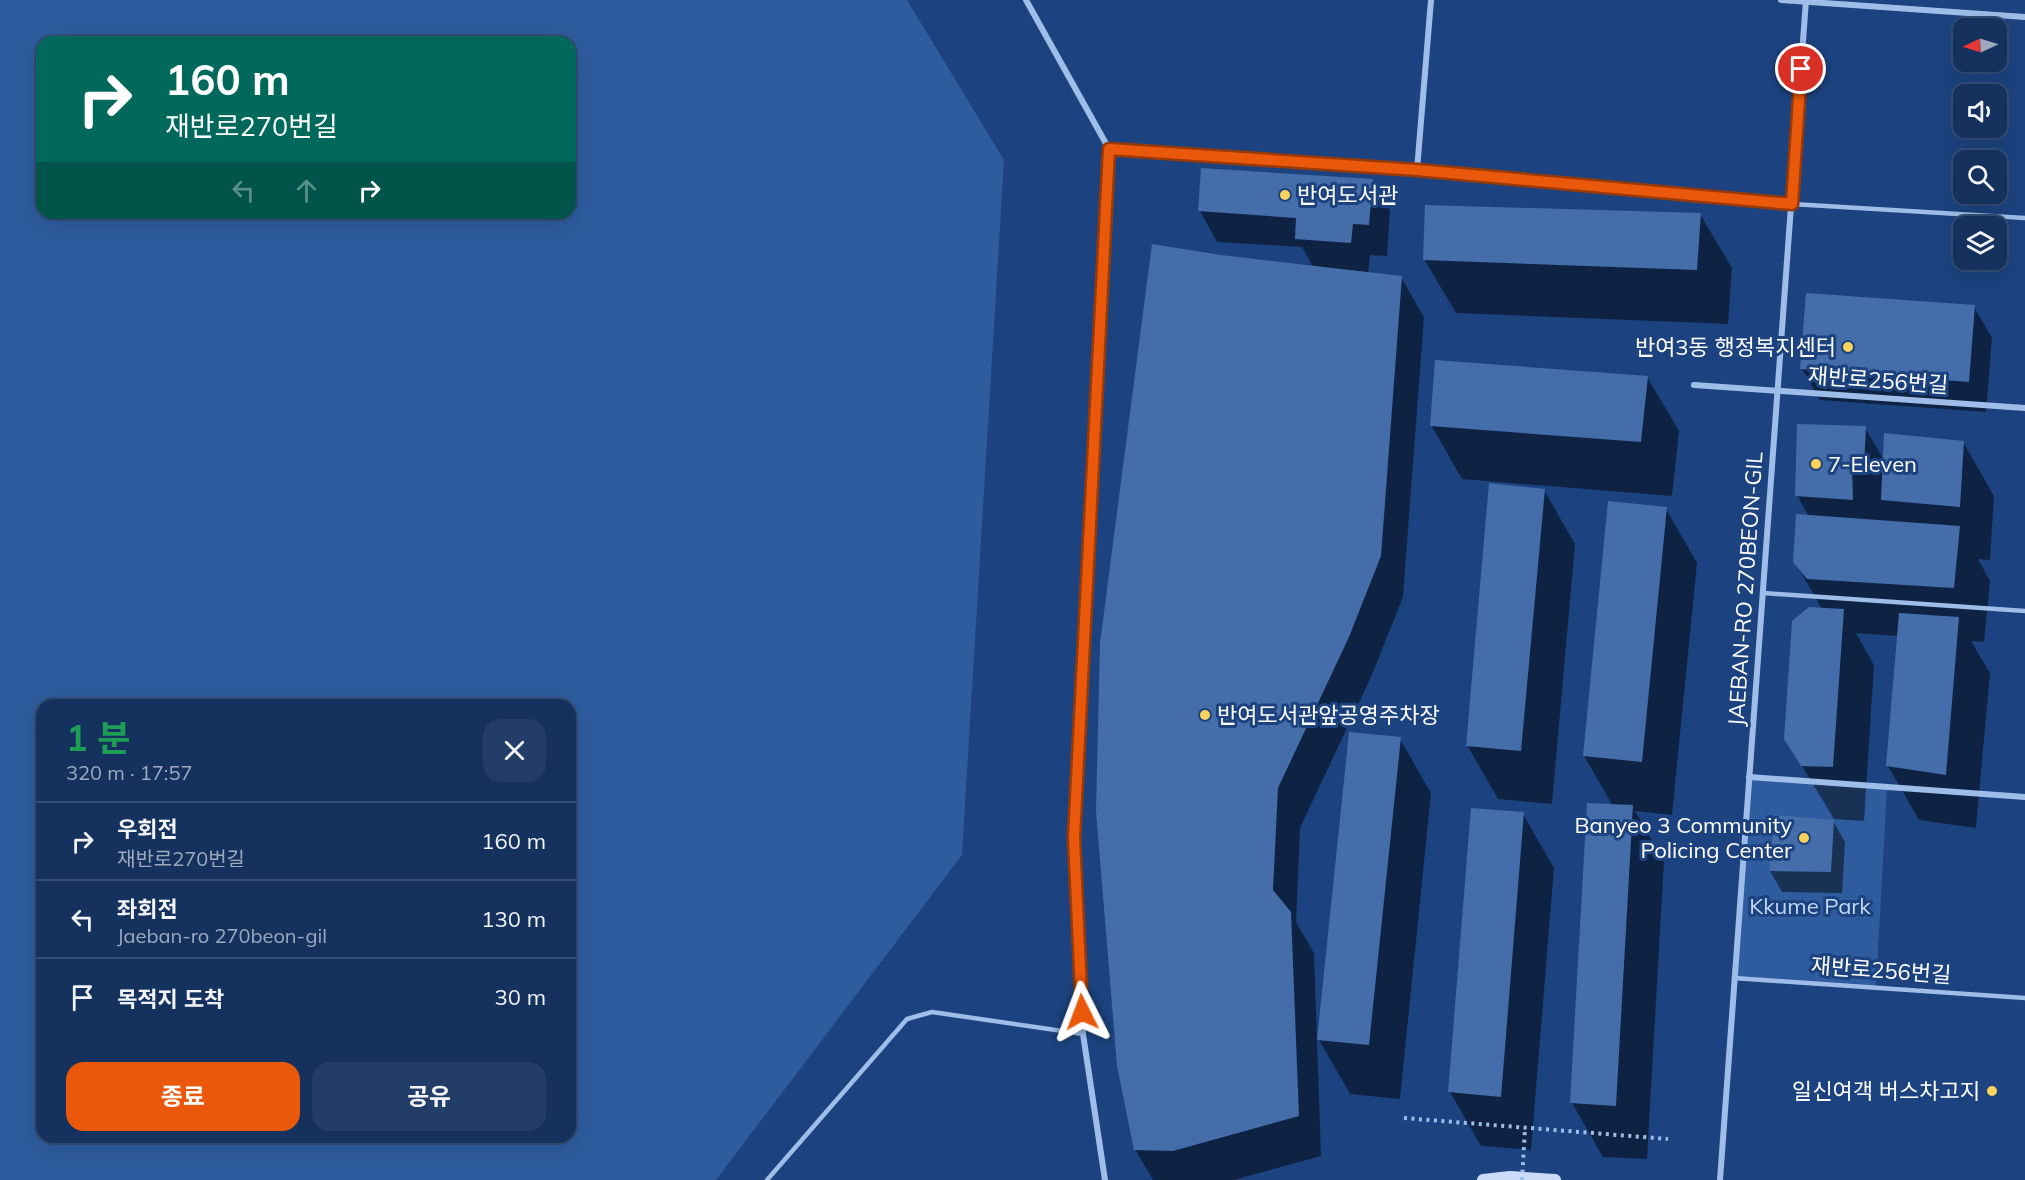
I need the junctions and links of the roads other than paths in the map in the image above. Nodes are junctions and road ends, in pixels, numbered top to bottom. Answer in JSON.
{"nodes":[{"id":1,"x":1026,"y":0,"type":"edge"},
{"id":2,"x":1431,"y":0,"type":"edge"},
{"id":3,"x":1781,"y":0,"type":"edge"},
{"id":4,"x":1806,"y":1,"type":"edge"},
{"id":5,"x":2025,"y":17,"type":"edge"},
{"id":6,"x":1109,"y":149,"type":"junction"},
{"id":7,"x":1417,"y":170,"type":"junction"},
{"id":8,"x":1792,"y":204,"type":"junction"},
{"id":9,"x":2025,"y":218,"type":"edge"},
{"id":10,"x":1694,"y":385,"type":"dead end"},
{"id":11,"x":1778,"y":391,"type":"junction"},
{"id":12,"x":2025,"y":408,"type":"edge"},
{"id":13,"x":1763,"y":593,"type":"junction"},
{"id":14,"x":2025,"y":611,"type":"edge"},
{"id":15,"x":1749,"y":777,"type":"junction"},
{"id":16,"x":2025,"y":796,"type":"edge"},
{"id":17,"x":1734,"y":978,"type":"junction"},
{"id":18,"x":2025,"y":998,"type":"edge"},
{"id":19,"x":1083,"y":1034,"type":"junction"},
{"id":20,"x":767,"y":1180,"type":"edge"},
{"id":21,"x":1105,"y":1180,"type":"edge"},
{"id":22,"x":1483,"y":1180,"type":"edge"},
{"id":23,"x":1556,"y":1180,"type":"edge"},
{"id":24,"x":1720,"y":1180,"type":"edge"}],
"edges":[{"from":1,"to":6,"type":"street"},
{"from":2,"to":7,"type":"street"},
{"from":3,"to":4,"type":"street"},
{"from":4,"to":5,"type":"street"},
{"from":4,"to":8,"type":"street","name":"JAEBAN-RO 270BEON-GIL"},
{"from":6,"to":7,"type":"street"},
{"from":6,"to":19,"type":"street"},
{"from":7,"to":8,"type":"street"},
{"from":8,"to":9,"type":"lane"},
{"from":8,"to":11,"type":"street","name":"JAEBAN-RO 270BEON-GIL"},
{"from":10,"to":11,"type":"street","name":"재반로256번길"},
{"from":11,"to":12,"type":"street","name":"재반로256번길"},
{"from":11,"to":13,"type":"street","name":"JAEBAN-RO 270BEON-GIL"},
{"from":13,"to":14,"type":"lane"},
{"from":13,"to":15,"type":"street","name":"JAEBAN-RO 270BEON-GIL"},
{"from":15,"to":16,"type":"street"},
{"from":15,"to":17,"type":"street","name":"JAEBAN-RO 270BEON-GIL"},
{"from":17,"to":18,"type":"lane","name":"재반로256번길"},
{"from":17,"to":24,"type":"street","name":"JAEBAN-RO 270BEON-GIL"},
{"from":19,"to":20,"type":"lane"},
{"from":19,"to":21,"type":"street"},
{"from":22,"to":23,"type":"main road"}]}
